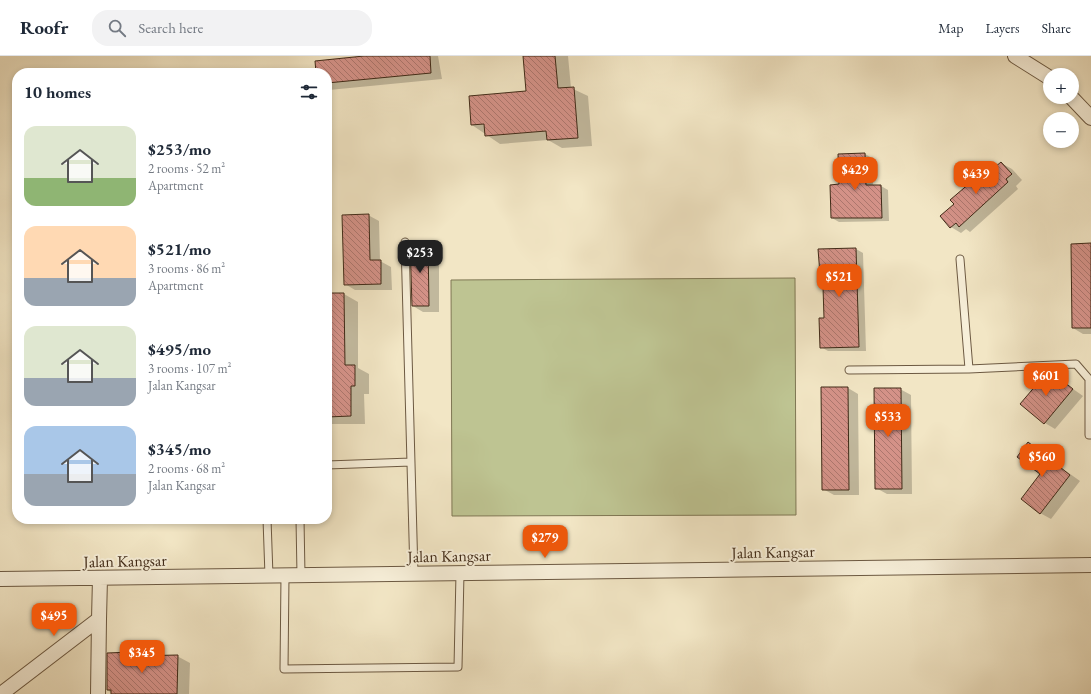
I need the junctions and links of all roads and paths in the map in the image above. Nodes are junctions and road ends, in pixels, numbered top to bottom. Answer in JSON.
{"nodes":[{"id":1,"x":1015,"y":56,"type":"edge"},
{"id":2,"x":1043,"y":74,"type":"edge"},
{"id":3,"x":1078,"y":104,"type":"edge"},
{"id":4,"x":1091,"y":118,"type":"edge"},
{"id":5,"x":405,"y":242,"type":"dead end"},
{"id":6,"x":960,"y":259,"type":"dead end"},
{"id":7,"x":969,"y":369,"type":"junction"},
{"id":8,"x":849,"y":370,"type":"dead end"},
{"id":9,"x":1091,"y":435,"type":"edge"},
{"id":10,"x":411,"y":462,"type":"junction"},
{"id":11,"x":332,"y":464,"type":"edge"},
{"id":12,"x":267,"y":524,"type":"edge"},
{"id":13,"x":300,"y":524,"type":"edge"},
{"id":14,"x":1091,"y":565,"type":"edge"},
{"id":15,"x":460,"y":573,"type":"junction"},
{"id":16,"x":414,"y":574,"type":"junction"},
{"id":17,"x":301,"y":575,"type":"junction"},
{"id":18,"x":269,"y":576,"type":"junction"},
{"id":19,"x":285,"y":576,"type":"junction"},
{"id":20,"x":100,"y":578,"type":"junction"},
{"id":21,"x":0,"y":579,"type":"edge"},
{"id":22,"x":100,"y":619,"type":"junction"},
{"id":23,"x":1,"y":694,"type":"edge"},
{"id":24,"x":98,"y":694,"type":"edge"}],
"edges":[{"from":1,"to":2,"type":"street"},
{"from":3,"to":4,"type":"street"},
{"from":5,"to":10,"type":"lane"},
{"from":6,"to":7,"type":"lane"},
{"from":7,"to":8,"type":"lane"},
{"from":7,"to":9,"type":"lane"},
{"from":10,"to":11,"type":"lane"},
{"from":10,"to":16,"type":"lane"},
{"from":12,"to":18,"type":"lane"},
{"from":13,"to":17,"type":"lane"},
{"from":14,"to":15,"type":"street","name":"Jalan Kangsar"},
{"from":15,"to":16,"type":"street","name":"Jalan Kangsar"},
{"from":15,"to":19,"type":"lane"},
{"from":16,"to":17,"type":"street","name":"Jalan Kangsar"},
{"from":17,"to":19,"type":"street","name":"Jalan Kangsar"},
{"from":18,"to":19,"type":"street","name":"Jalan Kangsar"},
{"from":18,"to":20,"type":"street","name":"Jalan Kangsar"},
{"from":20,"to":21,"type":"street","name":"Jalan Kangsar"},
{"from":20,"to":22,"type":"street"},
{"from":22,"to":23,"type":"street"},
{"from":22,"to":24,"type":"street"}]}
